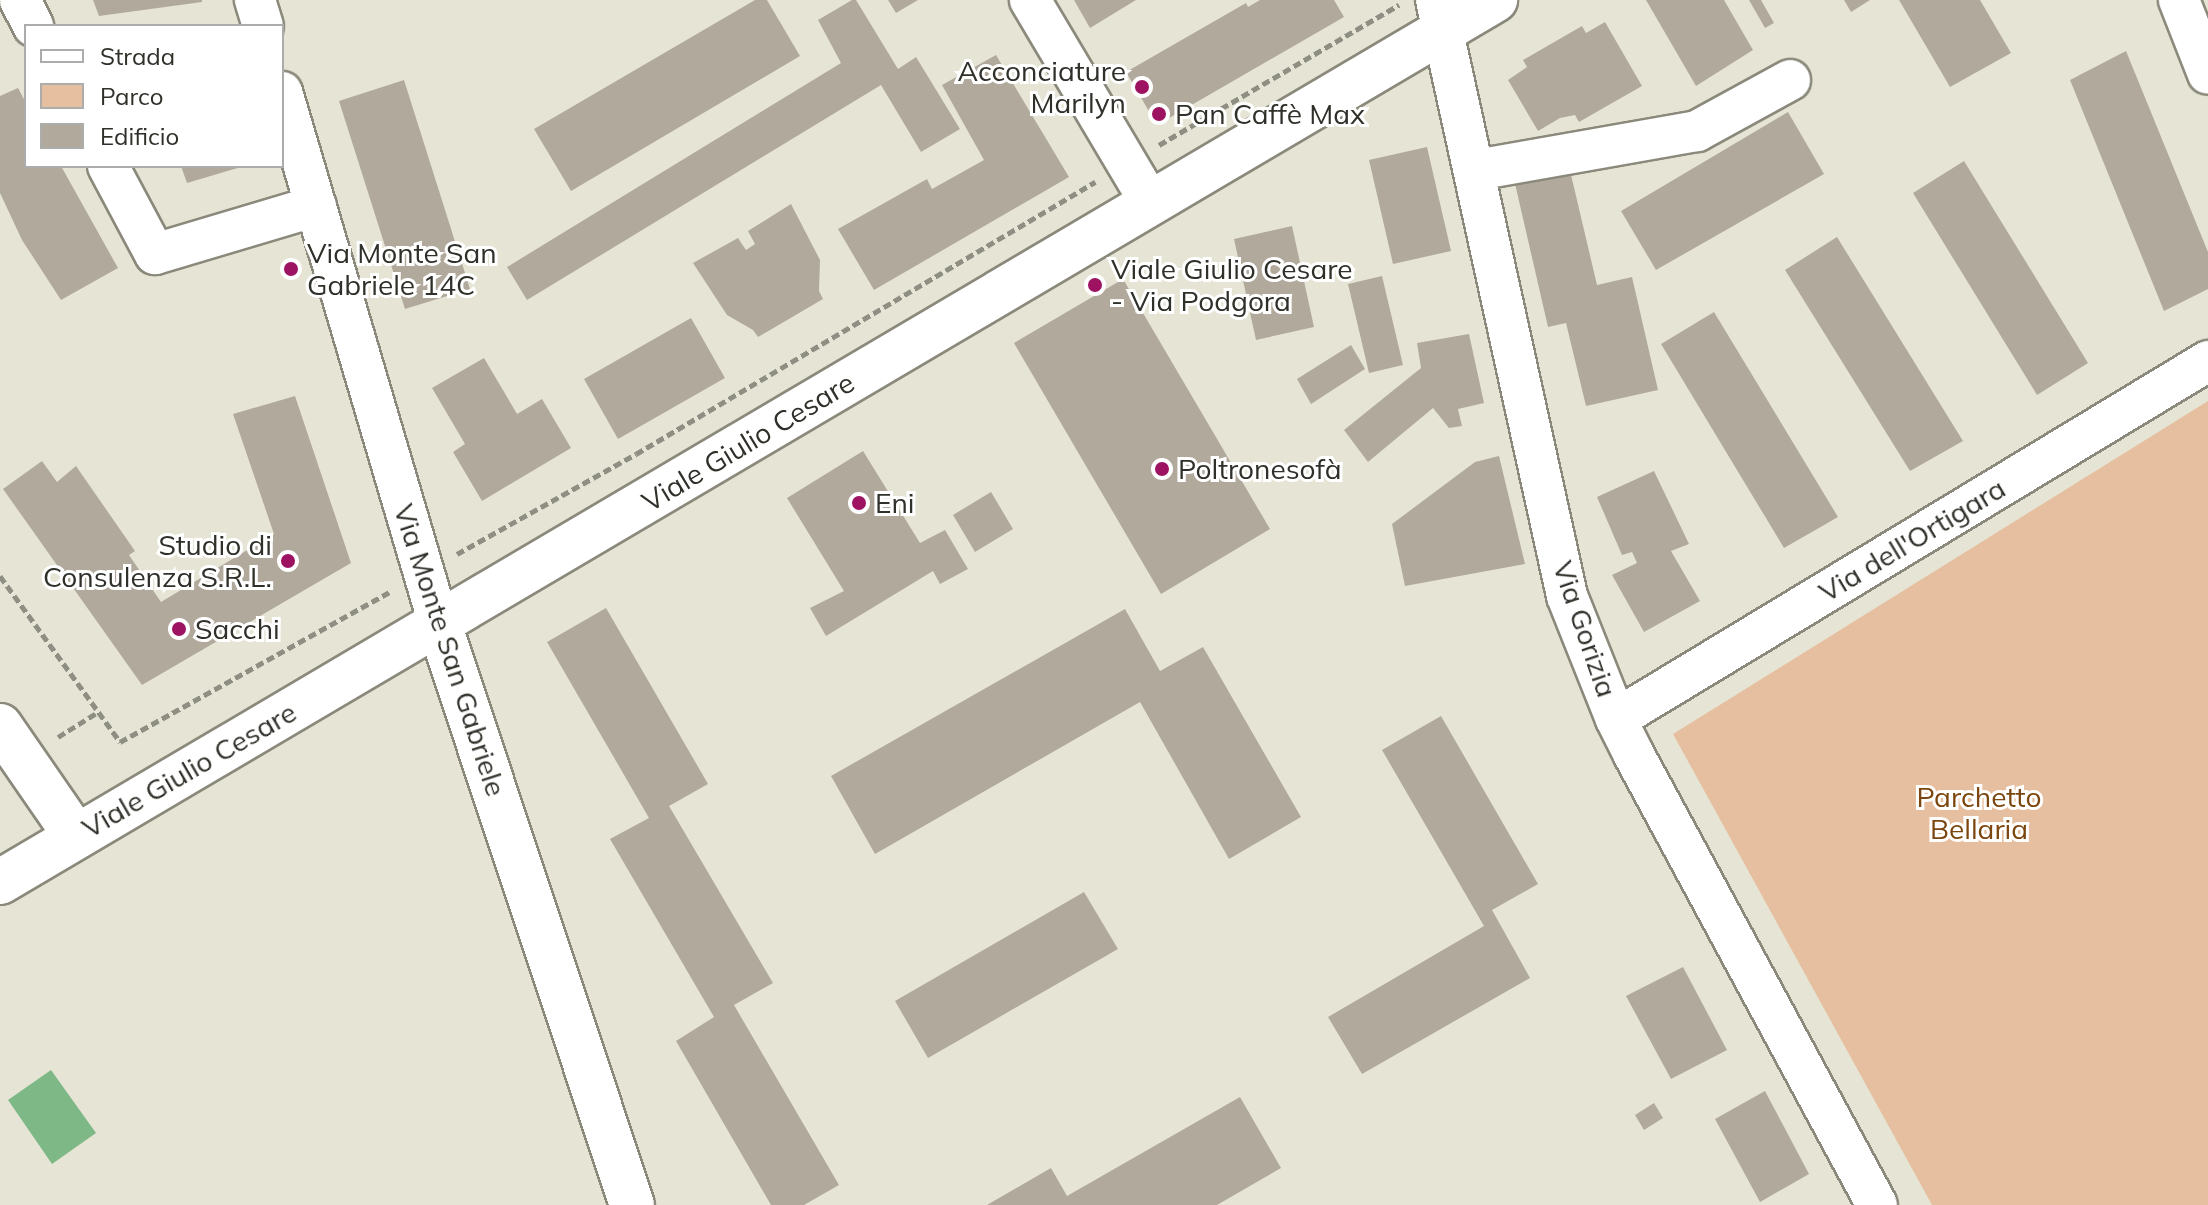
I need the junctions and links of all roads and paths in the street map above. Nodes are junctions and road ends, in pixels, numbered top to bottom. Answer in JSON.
{"nodes":[{"id":1,"x":20,"y":0,"type":"edge"},
{"id":2,"x":255,"y":0,"type":"edge"},
{"id":3,"x":1030,"y":0,"type":"edge"},
{"id":4,"x":1407,"y":0,"type":"edge"},
{"id":5,"x":1495,"y":0,"type":"edge"},
{"id":6,"x":2179,"y":0,"type":"edge"},
{"id":7,"x":1440,"y":15,"type":"edge"},
{"id":8,"x":32,"y":24,"type":"edge"},
{"id":9,"x":262,"y":24,"type":"edge"},
{"id":10,"x":2208,"y":74,"type":"edge"},
{"id":11,"x":1790,"y":80,"type":"dead end"},
{"id":12,"x":284,"y":99,"type":"edge"},
{"id":13,"x":1150,"y":150,"type":"dead end"},
{"id":14,"x":109,"y":168,"type":"edge"},
{"id":15,"x":1476,"y":170,"type":"junction"},
{"id":16,"x":1102,"y":178,"type":"dead end"},
{"id":17,"x":1151,"y":204,"type":"junction"},
{"id":18,"x":316,"y":206,"type":"junction"},
{"id":19,"x":2208,"y":361,"type":"edge"},
{"id":20,"x":447,"y":559,"type":"dead end"},
{"id":21,"x":0,"y":576,"type":"edge"},
{"id":22,"x":372,"y":601,"type":"dead end"},
{"id":23,"x":439,"y":624,"type":"junction"},
{"id":24,"x":98,"y":712,"type":"junction"},
{"id":25,"x":1616,"y":719,"type":"junction"},
{"id":26,"x":0,"y":726,"type":"edge"},
{"id":27,"x":61,"y":735,"type":"dead end"},
{"id":28,"x":76,"y":836,"type":"junction"},
{"id":29,"x":0,"y":882,"type":"edge"},
{"id":30,"x":632,"y":1205,"type":"edge"},
{"id":31,"x":1877,"y":1205,"type":"edge"}],
"edges":[{"from":1,"to":8,"type":"street"},
{"from":2,"to":9,"type":"street"},
{"from":3,"to":17,"type":"street"},
{"from":4,"to":13,"type":"path"},
{"from":5,"to":7,"type":"main road","name":"Viale Giulio Cesare"},
{"from":6,"to":10,"type":"street"},
{"from":7,"to":15,"type":"street","name":"Via Gorizia"},
{"from":7,"to":17,"type":"main road","name":"Viale Giulio Cesare"},
{"from":11,"to":15,"type":"street"},
{"from":12,"to":18,"type":"street","name":"Via Monte San Gabriele"},
{"from":14,"to":18,"type":"street"},
{"from":15,"to":25,"type":"street","name":"Via Gorizia"},
{"from":16,"to":20,"type":"path"},
{"from":17,"to":23,"type":"main road","name":"Viale Giulio Cesare"},
{"from":18,"to":23,"type":"street","name":"Via Monte San Gabriele"},
{"from":19,"to":25,"type":"street","name":"Via dell'Ortigara"},
{"from":21,"to":24,"type":"path"},
{"from":22,"to":24,"type":"path"},
{"from":23,"to":28,"type":"main road","name":"Viale Giulio Cesare"},
{"from":23,"to":30,"type":"main road","name":"Via Monte San Gabriele"},
{"from":24,"to":27,"type":"path"},
{"from":25,"to":31,"type":"street","name":"Via Gorizia"},
{"from":26,"to":28,"type":"main road"},
{"from":28,"to":29,"type":"main road","name":"Viale Giulio Cesare"}]}
